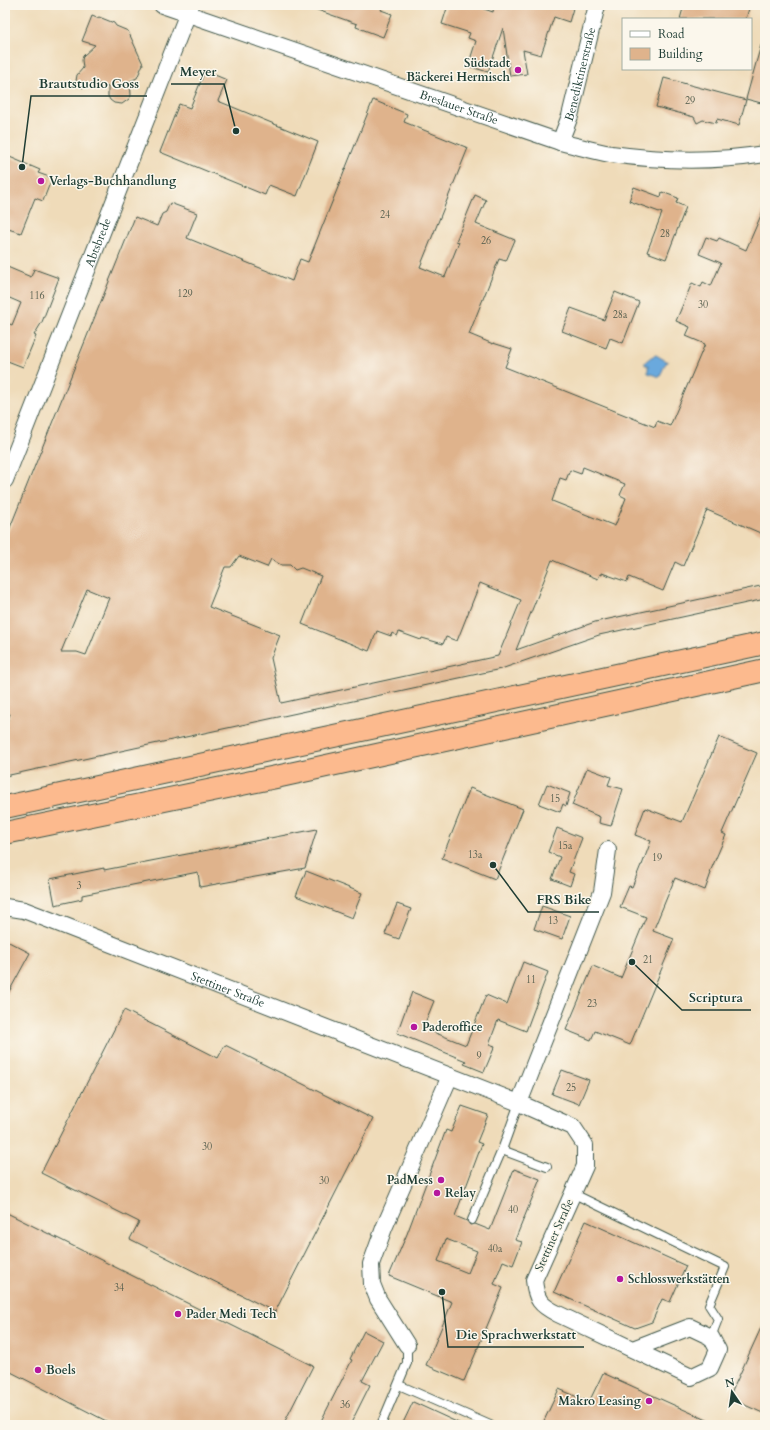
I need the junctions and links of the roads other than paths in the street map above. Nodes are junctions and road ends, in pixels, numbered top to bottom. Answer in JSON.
{"nodes":[{"id":1,"x":162,"y":5,"type":"edge"},
{"id":2,"x":597,"y":5,"type":"edge"},
{"id":3,"x":189,"y":10,"type":"edge"},
{"id":4,"x":560,"y":142,"type":"junction"},
{"id":5,"x":765,"y":154,"type":"edge"},
{"id":6,"x":5,"y":480,"type":"edge"},
{"id":7,"x":765,"y":643,"type":"edge"},
{"id":8,"x":765,"y":670,"type":"edge"},
{"id":9,"x":5,"y":807,"type":"edge"},
{"id":10,"x":5,"y":833,"type":"edge"},
{"id":11,"x":608,"y":850,"type":"dead end"},
{"id":12,"x":5,"y":907,"type":"edge"},
{"id":13,"x":450,"y":1076,"type":"junction"},
{"id":14,"x":519,"y":1103,"type":"junction"},
{"id":15,"x":502,"y":1150,"type":"junction"},
{"id":16,"x":547,"y":1167,"type":"dead end"},
{"id":17,"x":572,"y":1193,"type":"junction"},
{"id":18,"x":472,"y":1220,"type":"dead end"},
{"id":19,"x":712,"y":1337,"type":"junction"},
{"id":20,"x":408,"y":1345,"type":"joint"},
{"id":21,"x":633,"y":1349,"type":"junction"},
{"id":22,"x":399,"y":1385,"type":"junction"},
{"id":23,"x":381,"y":1425,"type":"edge"},
{"id":24,"x":490,"y":1425,"type":"edge"}],
"edges":[{"from":1,"to":3,"type":"street","name":"Breslauer Straße"},
{"from":2,"to":4,"type":"street","name":"Benediktinerstraße"},
{"from":3,"to":4,"type":"street","name":"Breslauer Straße"},
{"from":3,"to":6,"type":"street","name":"Abtsbrede"},
{"from":4,"to":5,"type":"street","name":"Breslauer Straße"},
{"from":7,"to":9,"type":"highway"},
{"from":8,"to":10,"type":"highway"},
{"from":11,"to":14,"type":"street"},
{"from":12,"to":13,"type":"street","name":"Stettiner Straße"},
{"from":13,"to":14,"type":"street","name":"Stettiner Straße"},
{"from":13,"to":20,"type":"street"},
{"from":14,"to":15,"type":"lane"},
{"from":14,"to":17,"type":"street","name":"Stettiner Straße"},
{"from":15,"to":16,"type":"lane"},
{"from":15,"to":18,"type":"lane"},
{"from":17,"to":19,"type":"lane"},
{"from":17,"to":21,"type":"street","name":"Stettiner Straße"},
{"from":19,"to":21,"type":"street"},
{"from":19,"to":21,"type":"street","name":"Stettiner Straße"},
{"from":20,"to":22,"type":"lane"},
{"from":22,"to":23,"type":"lane"},
{"from":22,"to":24,"type":"lane"}]}
